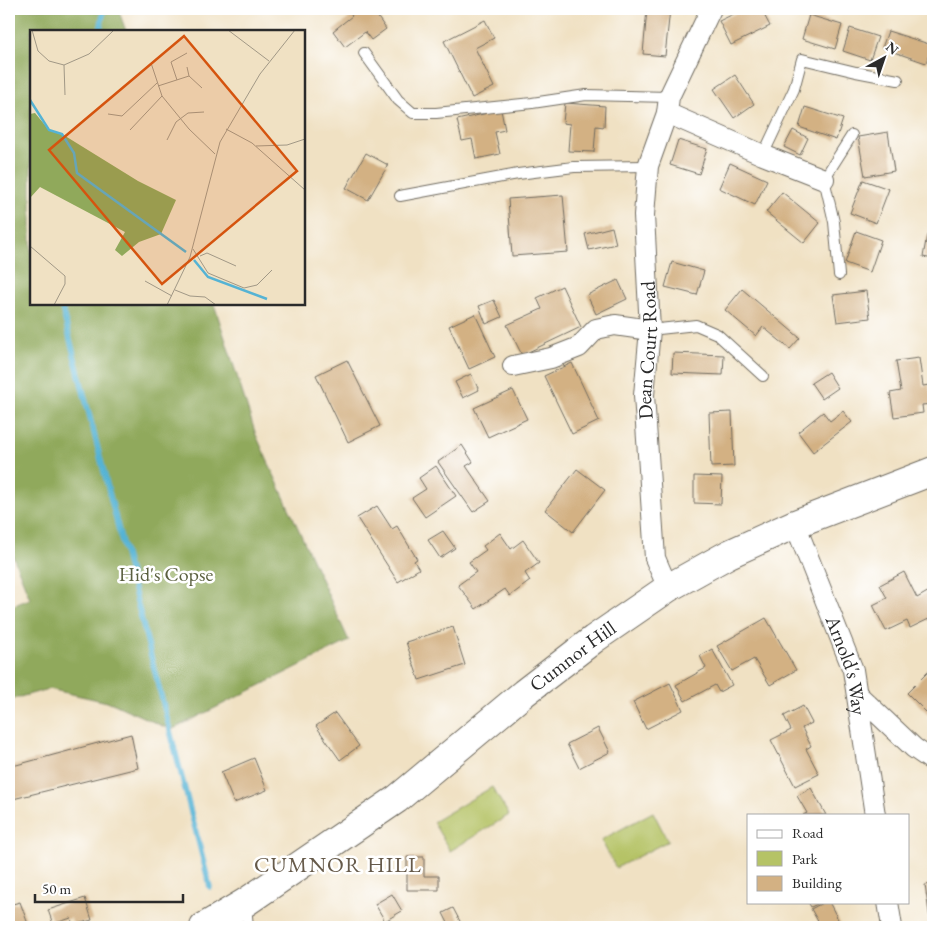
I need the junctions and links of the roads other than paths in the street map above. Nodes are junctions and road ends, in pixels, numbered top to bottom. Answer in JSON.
{"nodes":[{"id":1,"x":711,"y":9,"type":"edge"},
{"id":2,"x":364,"y":53,"type":"dead end"},
{"id":3,"x":898,"y":80,"type":"dead end"},
{"id":4,"x":668,"y":105,"type":"junction"},
{"id":5,"x":852,"y":135,"type":"dead end"},
{"id":6,"x":763,"y":155,"type":"junction"},
{"id":7,"x":648,"y":166,"type":"junction"},
{"id":8,"x":824,"y":179,"type":"junction"},
{"id":9,"x":400,"y":196,"type":"dead end"},
{"id":10,"x":839,"y":274,"type":"dead end"},
{"id":11,"x":650,"y":330,"type":"junction"},
{"id":12,"x":513,"y":366,"type":"dead end"},
{"id":13,"x":763,"y":376,"type":"dead end"},
{"id":14,"x":933,"y":471,"type":"edge"},
{"id":15,"x":795,"y":524,"type":"junction"},
{"id":16,"x":668,"y":588,"type":"junction"},
{"id":17,"x":858,"y":694,"type":"junction"},
{"id":18,"x":933,"y":761,"type":"edge"},
{"id":19,"x":875,"y":814,"type":"edge"},
{"id":20,"x":888,"y":904,"type":"edge"},
{"id":21,"x":247,"y":915,"type":"edge"},
{"id":22,"x":204,"y":927,"type":"edge"},
{"id":23,"x":892,"y":927,"type":"edge"}],
"edges":[{"from":1,"to":4,"type":"street","name":"Dean Court Road"},
{"from":2,"to":4,"type":"lane"},
{"from":3,"to":6,"type":"lane"},
{"from":4,"to":6,"type":"street"},
{"from":4,"to":7,"type":"street","name":"Dean Court Road"},
{"from":5,"to":8,"type":"lane"},
{"from":6,"to":8,"type":"street"},
{"from":7,"to":9,"type":"lane"},
{"from":7,"to":11,"type":"street","name":"Dean Court Road"},
{"from":8,"to":10,"type":"lane"},
{"from":11,"to":12,"type":"street"},
{"from":11,"to":13,"type":"lane"},
{"from":11,"to":16,"type":"street","name":"Dean Court Road"},
{"from":14,"to":15,"type":"street","name":"Cumnor Hill"},
{"from":15,"to":16,"type":"street","name":"Cumnor Hill"},
{"from":15,"to":17,"type":"street","name":"Arnold's Way"},
{"from":16,"to":21,"type":"street","name":"Cumnor Hill"},
{"from":17,"to":18,"type":"street"},
{"from":17,"to":19,"type":"street","name":"Arnold's Way"},
{"from":20,"to":23,"type":"street"},
{"from":21,"to":22,"type":"street","name":"Cumnor Hill"}]}
